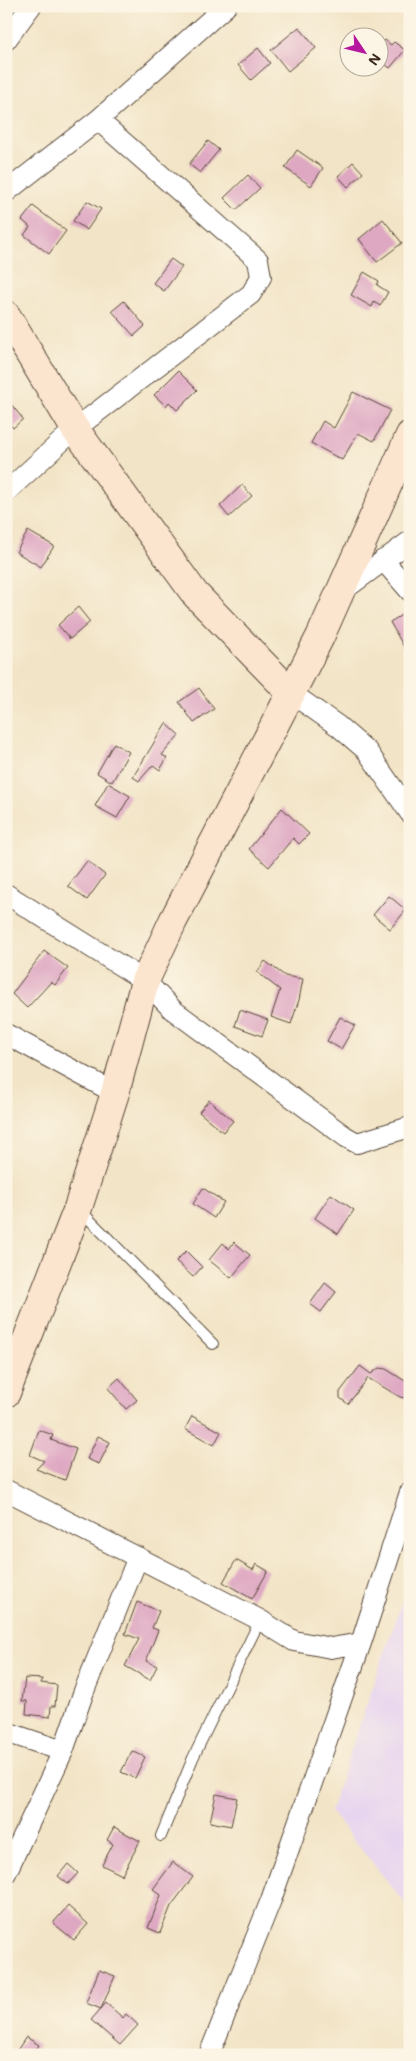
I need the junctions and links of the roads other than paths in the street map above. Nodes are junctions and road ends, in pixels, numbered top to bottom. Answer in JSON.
{"nodes":[{"id":1,"x":31,"y":6,"type":"edge"},
{"id":2,"x":226,"y":6,"type":"edge"},
{"id":3,"x":6,"y":40,"type":"edge"},
{"id":4,"x":98,"y":120,"type":"junction"},
{"id":5,"x":6,"y":192,"type":"edge"},
{"id":6,"x":6,"y":315,"type":"edge"},
{"id":7,"x":75,"y":430,"type":"junction"},
{"id":8,"x":410,"y":435,"type":"edge"},
{"id":9,"x":6,"y":492,"type":"edge"},
{"id":10,"x":410,"y":541,"type":"edge"},
{"id":11,"x":383,"y":560,"type":"junction"},
{"id":12,"x":410,"y":591,"type":"edge"},
{"id":13,"x":339,"y":594,"type":"junction"},
{"id":14,"x":291,"y":693,"type":"junction"},
{"id":15,"x":410,"y":813,"type":"edge"},
{"id":16,"x":9,"y":902,"type":"edge"},
{"id":17,"x":145,"y":981,"type":"junction"},
{"id":18,"x":6,"y":1034,"type":"edge"},
{"id":19,"x":115,"y":1093,"type":"junction"},
{"id":20,"x":410,"y":1127,"type":"edge"},
{"id":21,"x":78,"y":1208,"type":"junction"},
{"id":22,"x":213,"y":1344,"type":"dead end"},
{"id":23,"x":6,"y":1393,"type":"edge"},
{"id":24,"x":6,"y":1490,"type":"edge"},
{"id":25,"x":410,"y":1492,"type":"edge"},
{"id":26,"x":138,"y":1557,"type":"junction"},
{"id":27,"x":260,"y":1620,"type":"junction"},
{"id":28,"x":361,"y":1643,"type":"junction"},
{"id":29,"x":6,"y":1732,"type":"edge"},
{"id":30,"x":63,"y":1751,"type":"junction"},
{"id":31,"x":161,"y":1836,"type":"dead end"},
{"id":32,"x":6,"y":1873,"type":"edge"},
{"id":33,"x":209,"y":2055,"type":"edge"}],
"edges":[{"from":1,"to":3,"type":"street"},
{"from":2,"to":4,"type":"street"},
{"from":4,"to":5,"type":"street"},
{"from":4,"to":7,"type":"street"},
{"from":6,"to":7,"type":"street"},
{"from":7,"to":9,"type":"street"},
{"from":7,"to":14,"type":"street"},
{"from":8,"to":13,"type":"street"},
{"from":10,"to":11,"type":"street"},
{"from":11,"to":12,"type":"street"},
{"from":11,"to":13,"type":"street"},
{"from":13,"to":14,"type":"street"},
{"from":14,"to":15,"type":"street"},
{"from":14,"to":17,"type":"street"},
{"from":16,"to":17,"type":"street"},
{"from":17,"to":19,"type":"street"},
{"from":17,"to":20,"type":"street"},
{"from":18,"to":19,"type":"street"},
{"from":19,"to":21,"type":"street"},
{"from":21,"to":22,"type":"lane"},
{"from":21,"to":23,"type":"street"},
{"from":24,"to":26,"type":"street"},
{"from":25,"to":28,"type":"street"},
{"from":26,"to":27,"type":"street"},
{"from":26,"to":30,"type":"street"},
{"from":27,"to":28,"type":"street"},
{"from":27,"to":31,"type":"lane"},
{"from":28,"to":33,"type":"street"},
{"from":29,"to":30,"type":"street"},
{"from":30,"to":32,"type":"street"}]}
